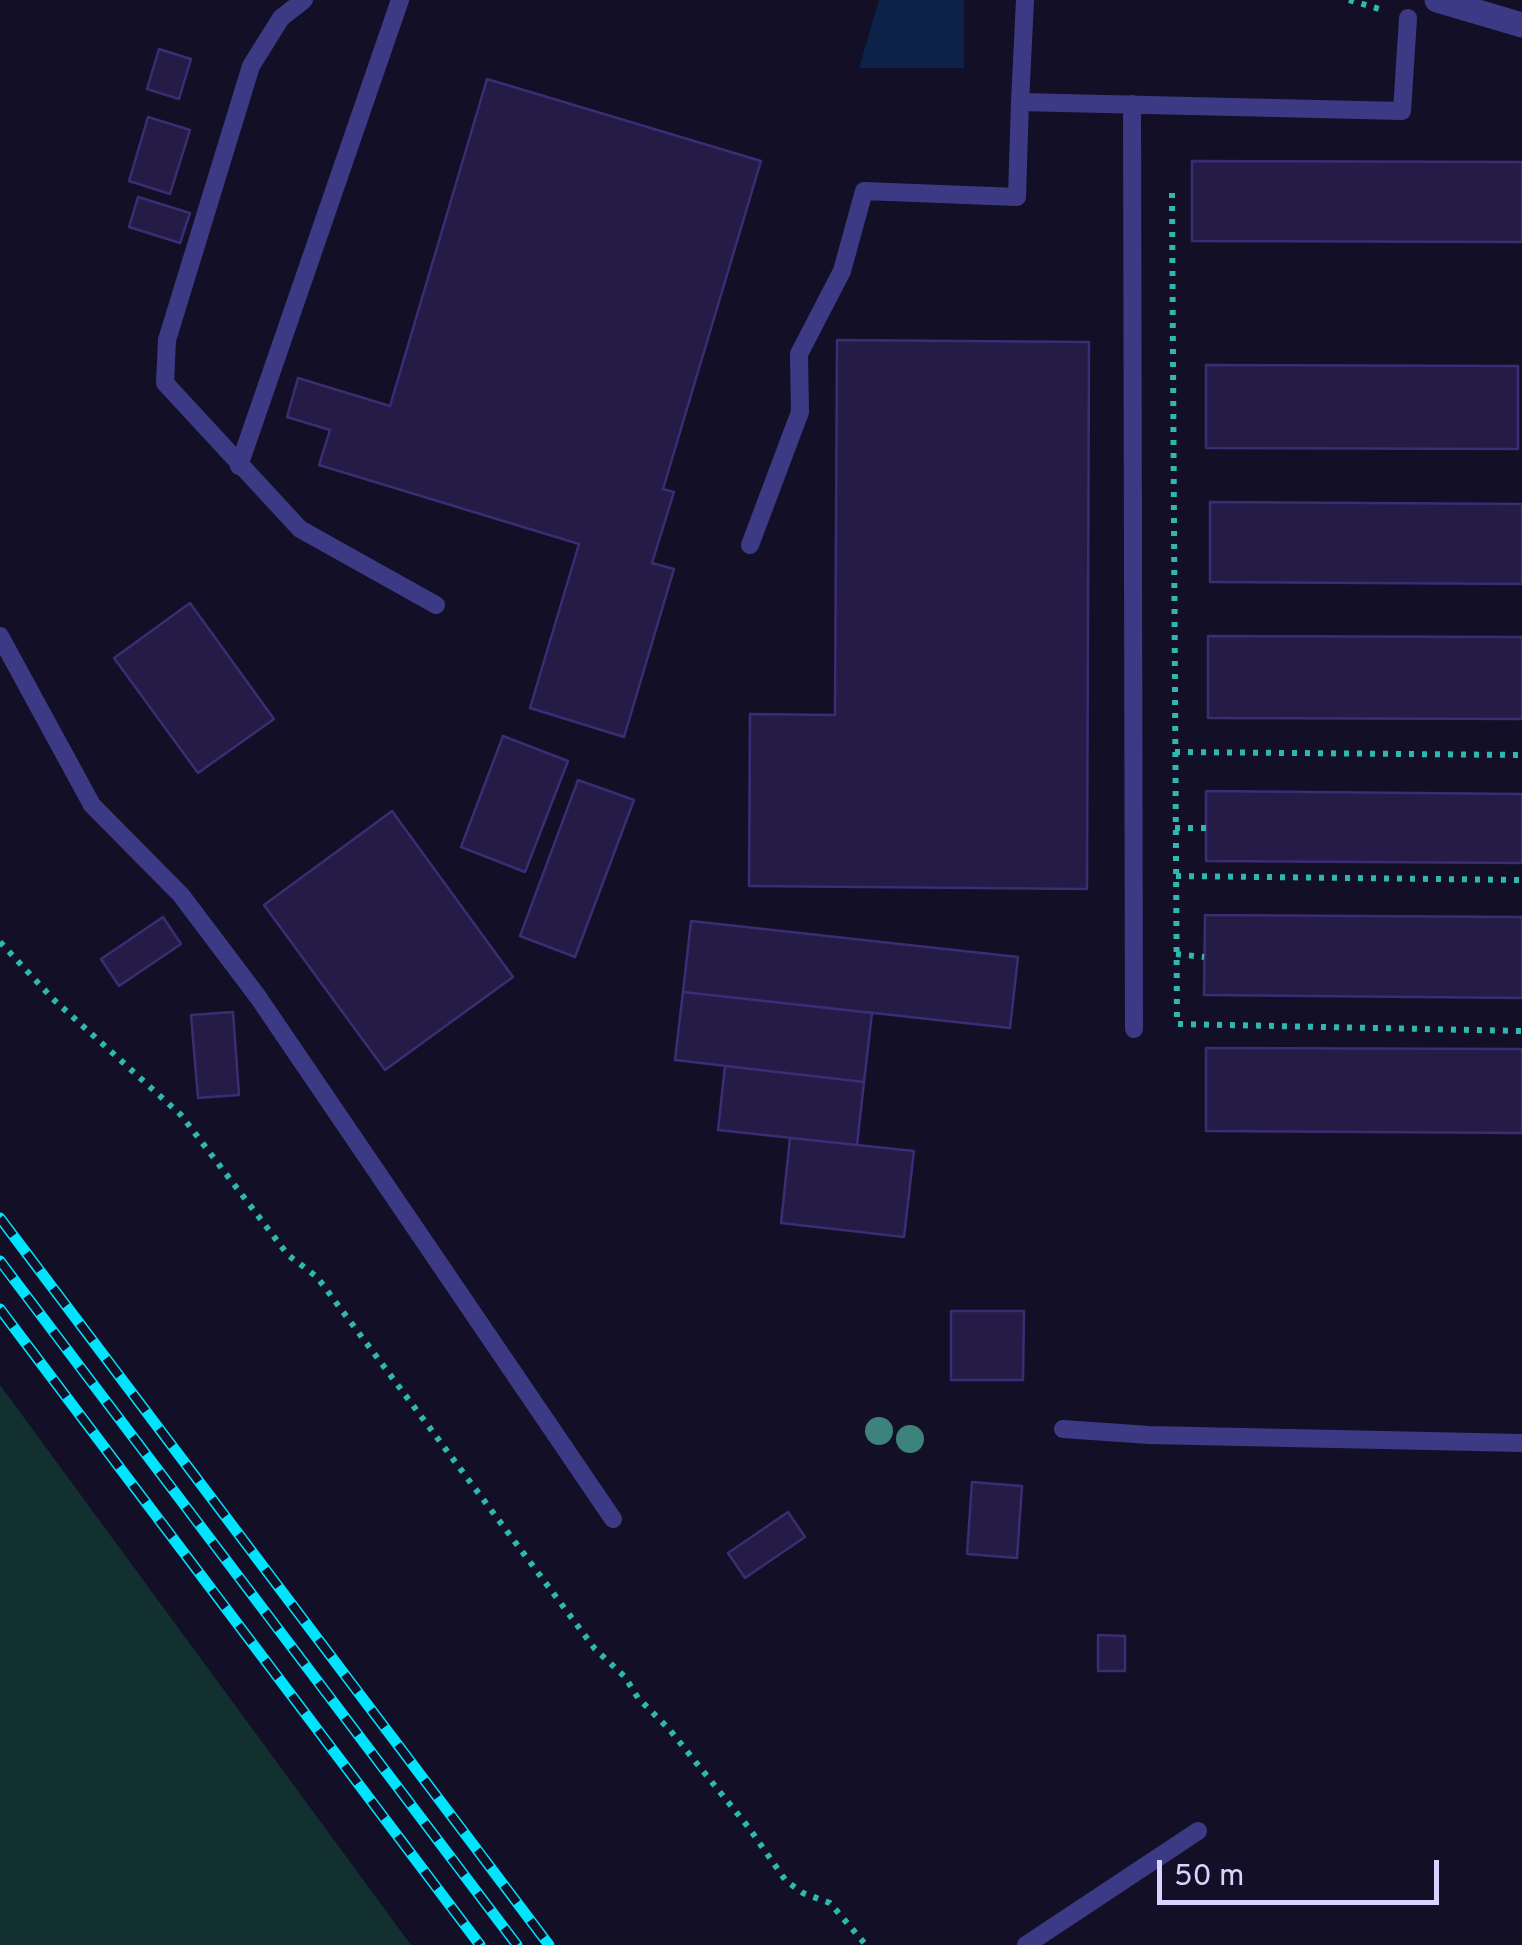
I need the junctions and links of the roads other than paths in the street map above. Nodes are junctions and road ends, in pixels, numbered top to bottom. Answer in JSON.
{"nodes":[{"id":1,"x":304,"y":0,"type":"edge"},
{"id":2,"x":400,"y":0,"type":"edge"},
{"id":3,"x":1025,"y":0,"type":"edge"},
{"id":4,"x":1437,"y":0,"type":"edge"},
{"id":5,"x":1408,"y":18,"type":"dead end"},
{"id":6,"x":1522,"y":24,"type":"edge"},
{"id":7,"x":1020,"y":102,"type":"junction"},
{"id":8,"x":1132,"y":104,"type":"junction"},
{"id":9,"x":238,"y":466,"type":"junction"},
{"id":10,"x":750,"y":545,"type":"dead end"},
{"id":11,"x":436,"y":605,"type":"dead end"},
{"id":12,"x":0,"y":636,"type":"edge"},
{"id":13,"x":1134,"y":1029,"type":"dead end"},
{"id":14,"x":1063,"y":1429,"type":"dead end"},
{"id":15,"x":1522,"y":1443,"type":"edge"},
{"id":16,"x":613,"y":1519,"type":"dead end"},
{"id":17,"x":1198,"y":1831,"type":"dead end"},
{"id":18,"x":1026,"y":1945,"type":"edge"}],
"edges":[{"from":1,"to":9,"type":"lane"},
{"from":2,"to":9,"type":"lane"},
{"from":3,"to":7,"type":"lane"},
{"from":4,"to":6,"type":"street"},
{"from":5,"to":8,"type":"lane"},
{"from":7,"to":8,"type":"lane"},
{"from":7,"to":10,"type":"lane"},
{"from":8,"to":13,"type":"lane"},
{"from":9,"to":11,"type":"lane"},
{"from":12,"to":16,"type":"lane"},
{"from":14,"to":15,"type":"lane"},
{"from":17,"to":18,"type":"lane"}]}
